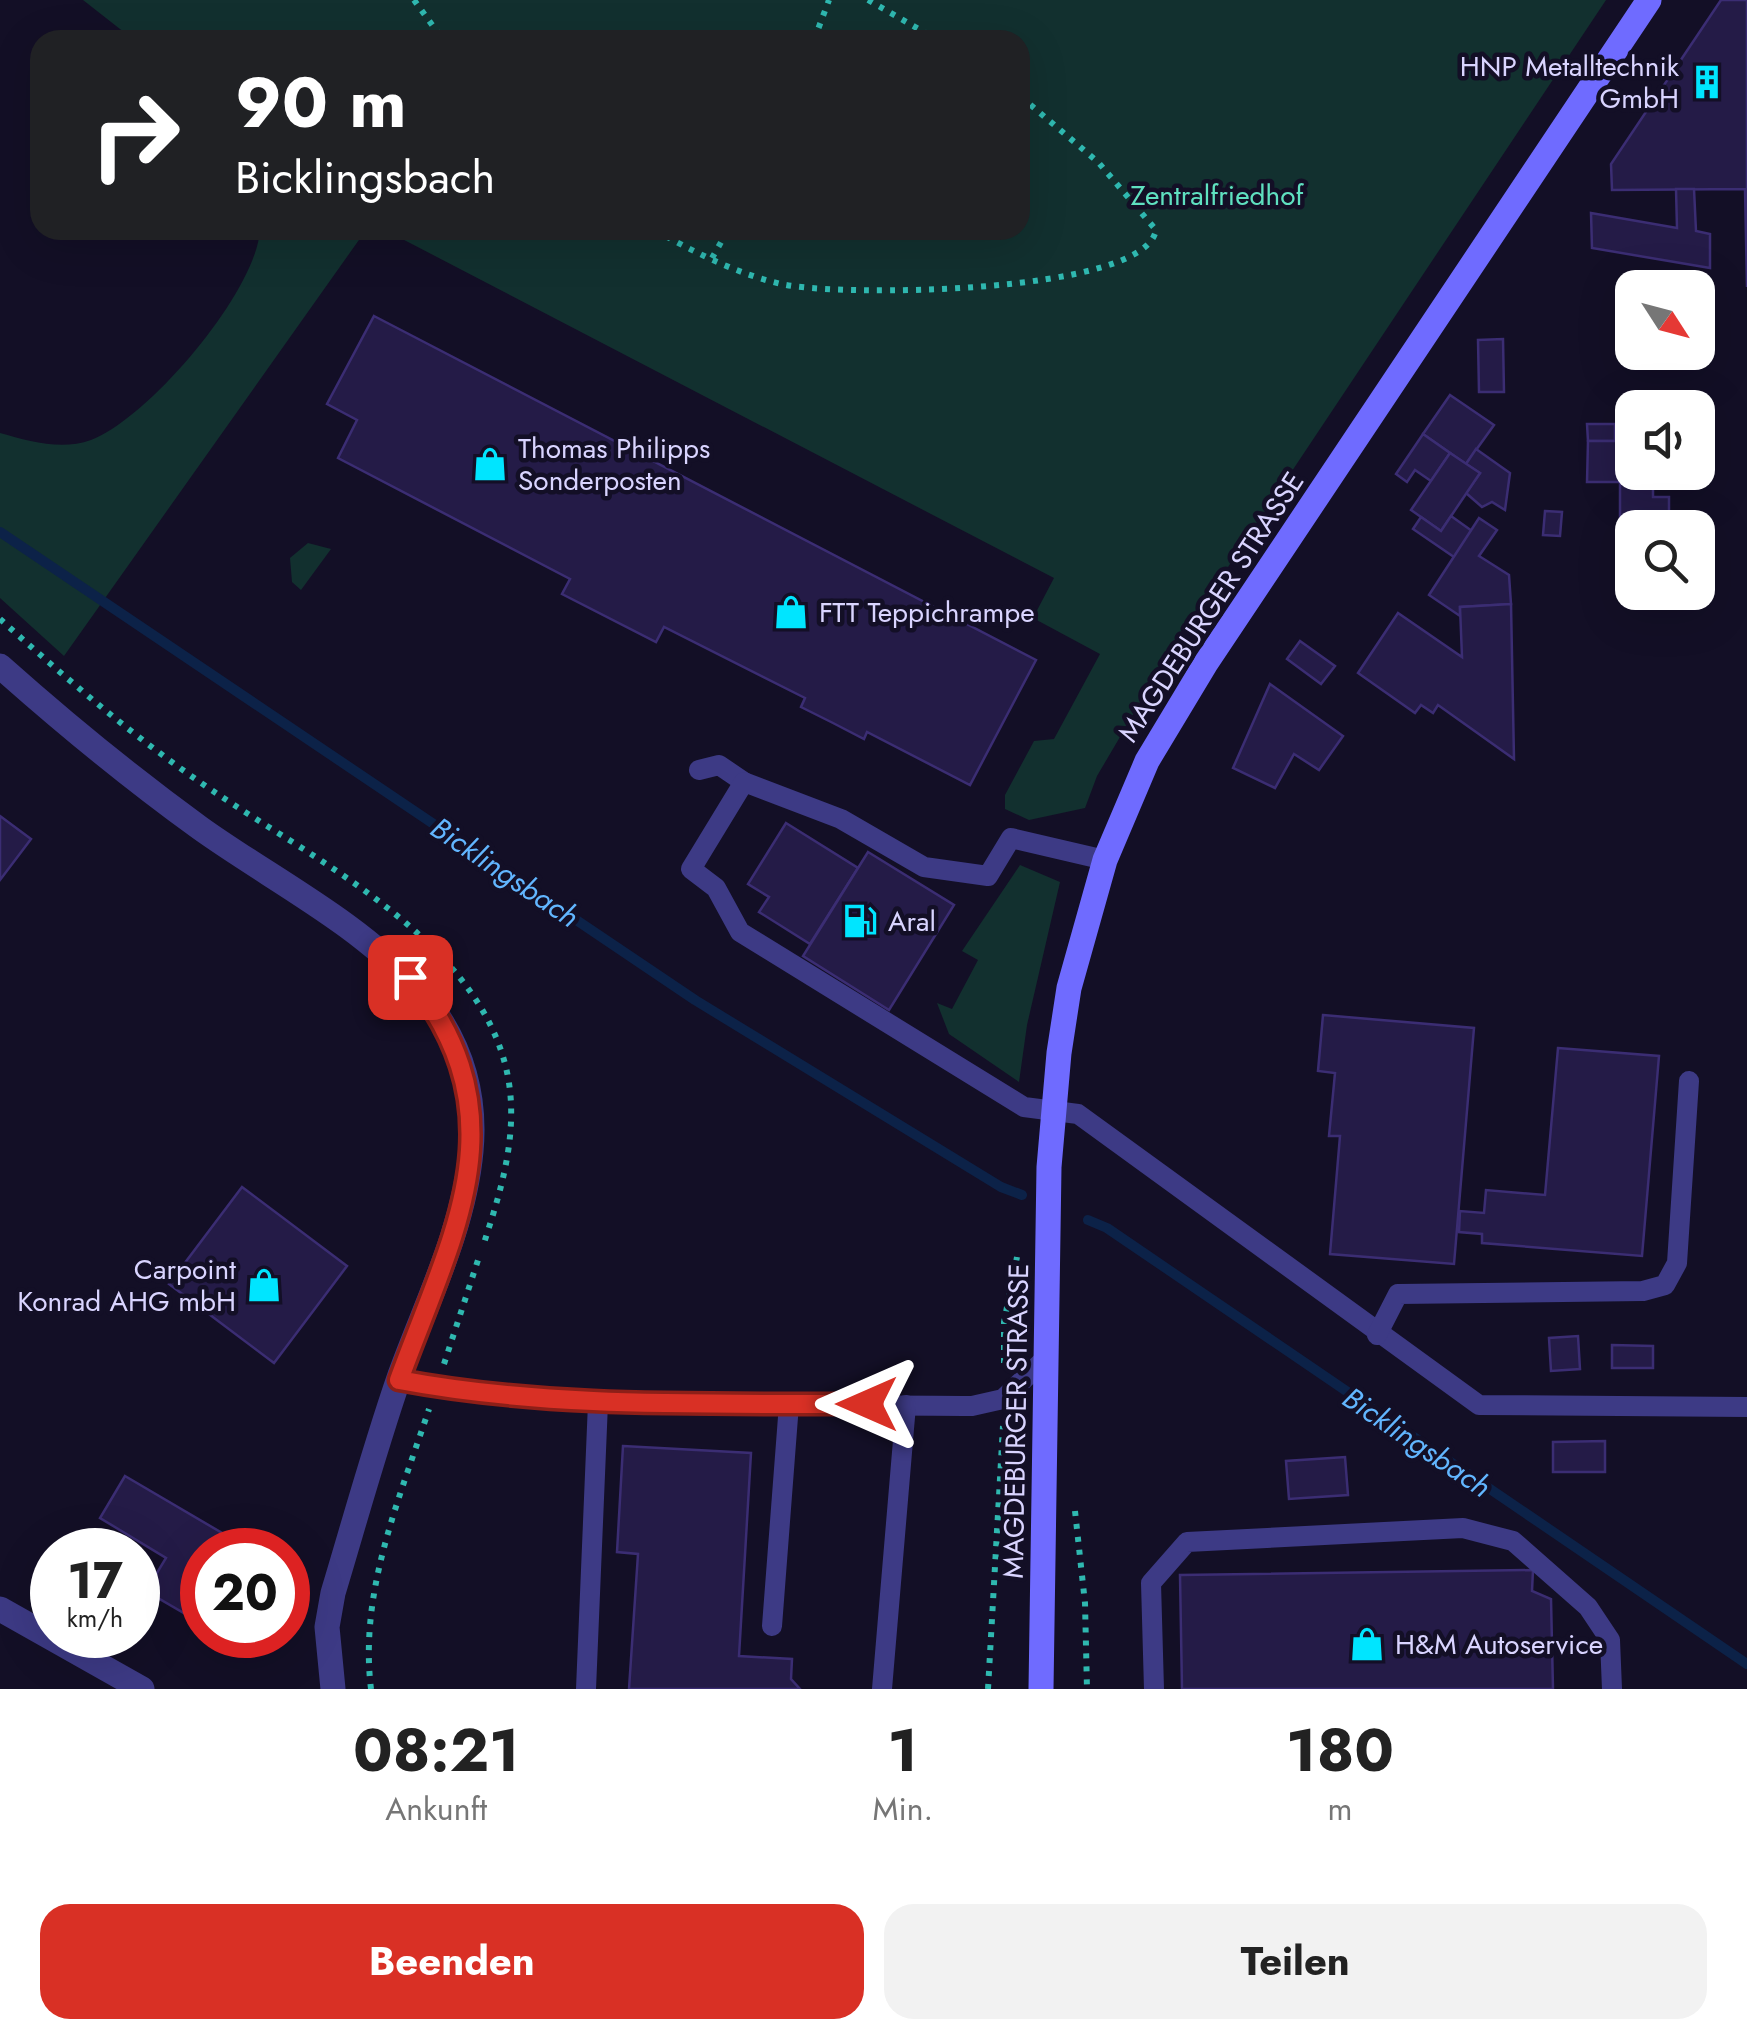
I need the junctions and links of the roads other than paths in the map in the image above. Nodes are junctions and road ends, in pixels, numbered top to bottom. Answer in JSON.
{"nodes":[{"id":1,"x":1649,"y":0,"type":"edge"},
{"id":2,"x":0,"y":666,"type":"edge"},
{"id":3,"x":699,"y":770,"type":"dead end"},
{"id":4,"x":744,"y":782,"type":"junction"},
{"id":5,"x":1105,"y":860,"type":"junction"},
{"id":6,"x":1689,"y":1081,"type":"dead end"},
{"id":7,"x":1052,"y":1114,"type":"junction"},
{"id":8,"x":1377,"y":1335,"type":"junction"},
{"id":9,"x":1048,"y":1356,"type":"junction"},
{"id":10,"x":399,"y":1380,"type":"junction"},
{"id":11,"x":598,"y":1403,"type":"junction"},
{"id":12,"x":790,"y":1404,"type":"junction"},
{"id":13,"x":906,"y":1405,"type":"junction"},
{"id":14,"x":1747,"y":1406,"type":"edge"},
{"id":15,"x":0,"y":1609,"type":"edge"},
{"id":16,"x":772,"y":1626,"type":"dead end"},
{"id":17,"x":142,"y":1689,"type":"edge"},
{"id":18,"x":333,"y":1689,"type":"edge"},
{"id":19,"x":586,"y":1689,"type":"edge"},
{"id":20,"x":882,"y":1689,"type":"edge"},
{"id":21,"x":1042,"y":1689,"type":"edge"},
{"id":22,"x":1154,"y":1689,"type":"edge"},
{"id":23,"x":1612,"y":1689,"type":"edge"}],
"edges":[{"from":1,"to":5,"type":"main road","name":"MAGDEBURGER STRASSE"},
{"from":2,"to":10,"type":"street"},
{"from":3,"to":4,"type":"lane"},
{"from":4,"to":5,"type":"lane"},
{"from":4,"to":7,"type":"lane"},
{"from":5,"to":7,"type":"main road","name":"MAGDEBURGER STRASSE"},
{"from":6,"to":8,"type":"lane"},
{"from":7,"to":8,"type":"lane"},
{"from":7,"to":9,"type":"main road","name":"MAGDEBURGER STRASSE"},
{"from":8,"to":14,"type":"lane"},
{"from":9,"to":13,"type":"lane"},
{"from":9,"to":21,"type":"main road","name":"MAGDEBURGER STRASSE"},
{"from":10,"to":11,"type":"lane"},
{"from":10,"to":18,"type":"street"},
{"from":11,"to":12,"type":"lane"},
{"from":11,"to":19,"type":"lane"},
{"from":12,"to":13,"type":"lane"},
{"from":12,"to":16,"type":"lane"},
{"from":13,"to":20,"type":"lane"},
{"from":15,"to":17,"type":"street"},
{"from":22,"to":23,"type":"lane"}]}
